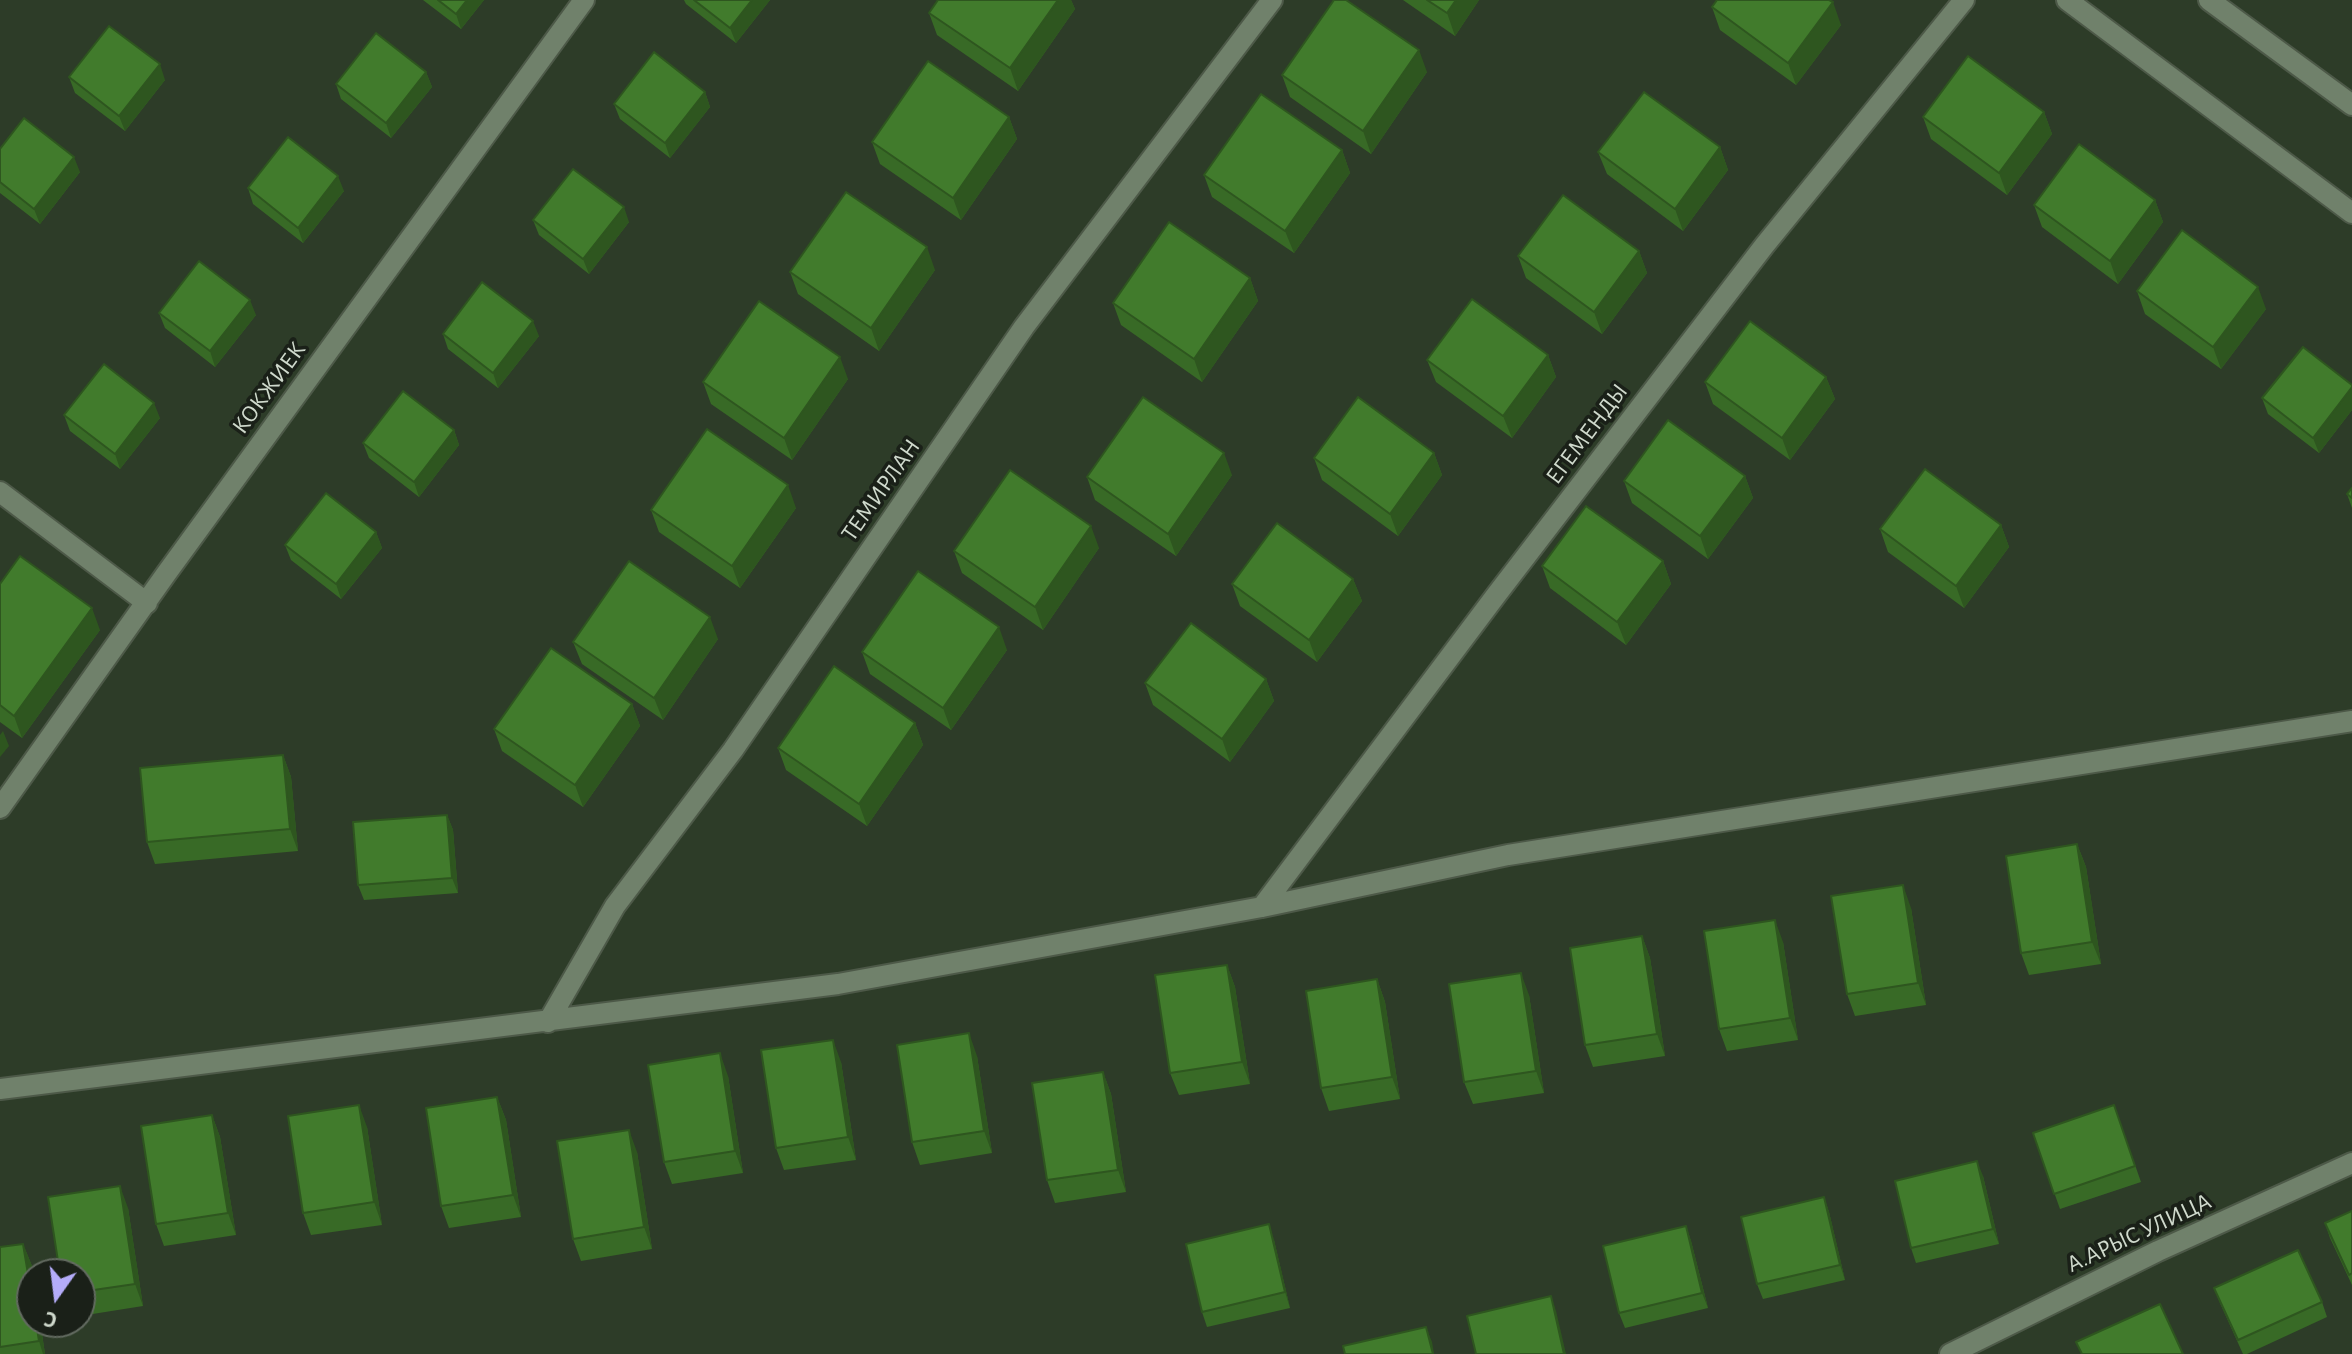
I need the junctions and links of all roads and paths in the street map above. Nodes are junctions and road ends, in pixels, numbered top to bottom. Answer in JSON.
{"nodes":[{"id":1,"x":584,"y":0,"type":"edge"},
{"id":2,"x":1272,"y":0,"type":"edge"},
{"id":3,"x":1964,"y":0,"type":"edge"},
{"id":4,"x":2067,"y":0,"type":"edge"},
{"id":5,"x":2209,"y":0,"type":"edge"},
{"id":6,"x":2352,"y":105,"type":"edge"},
{"id":7,"x":2352,"y":213,"type":"edge"},
{"id":8,"x":0,"y":492,"type":"edge"},
{"id":9,"x":147,"y":603,"type":"junction"},
{"id":10,"x":2352,"y":721,"type":"edge"},
{"id":11,"x":0,"y":808,"type":"edge"},
{"id":12,"x":1262,"y":907,"type":"junction"},
{"id":13,"x":548,"y":1022,"type":"junction"},
{"id":14,"x":0,"y":1089,"type":"edge"},
{"id":15,"x":2352,"y":1163,"type":"edge"},
{"id":16,"x":1950,"y":1354,"type":"edge"}],
"edges":[{"from":1,"to":9,"type":"street","name":"КОКЖИЕК"},
{"from":2,"to":13,"type":"street","name":"ТЕМИРЛАН"},
{"from":3,"to":12,"type":"street","name":"ЕГЕМЕНДЫ"},
{"from":4,"to":7,"type":"street"},
{"from":5,"to":6,"type":"street"},
{"from":8,"to":9,"type":"street"},
{"from":9,"to":11,"type":"street","name":"КОКЖИЕК"},
{"from":10,"to":12,"type":"street"},
{"from":12,"to":13,"type":"street"},
{"from":13,"to":14,"type":"street"},
{"from":15,"to":16,"type":"street","name":"А.АРЫС УЛИЦА"}]}
